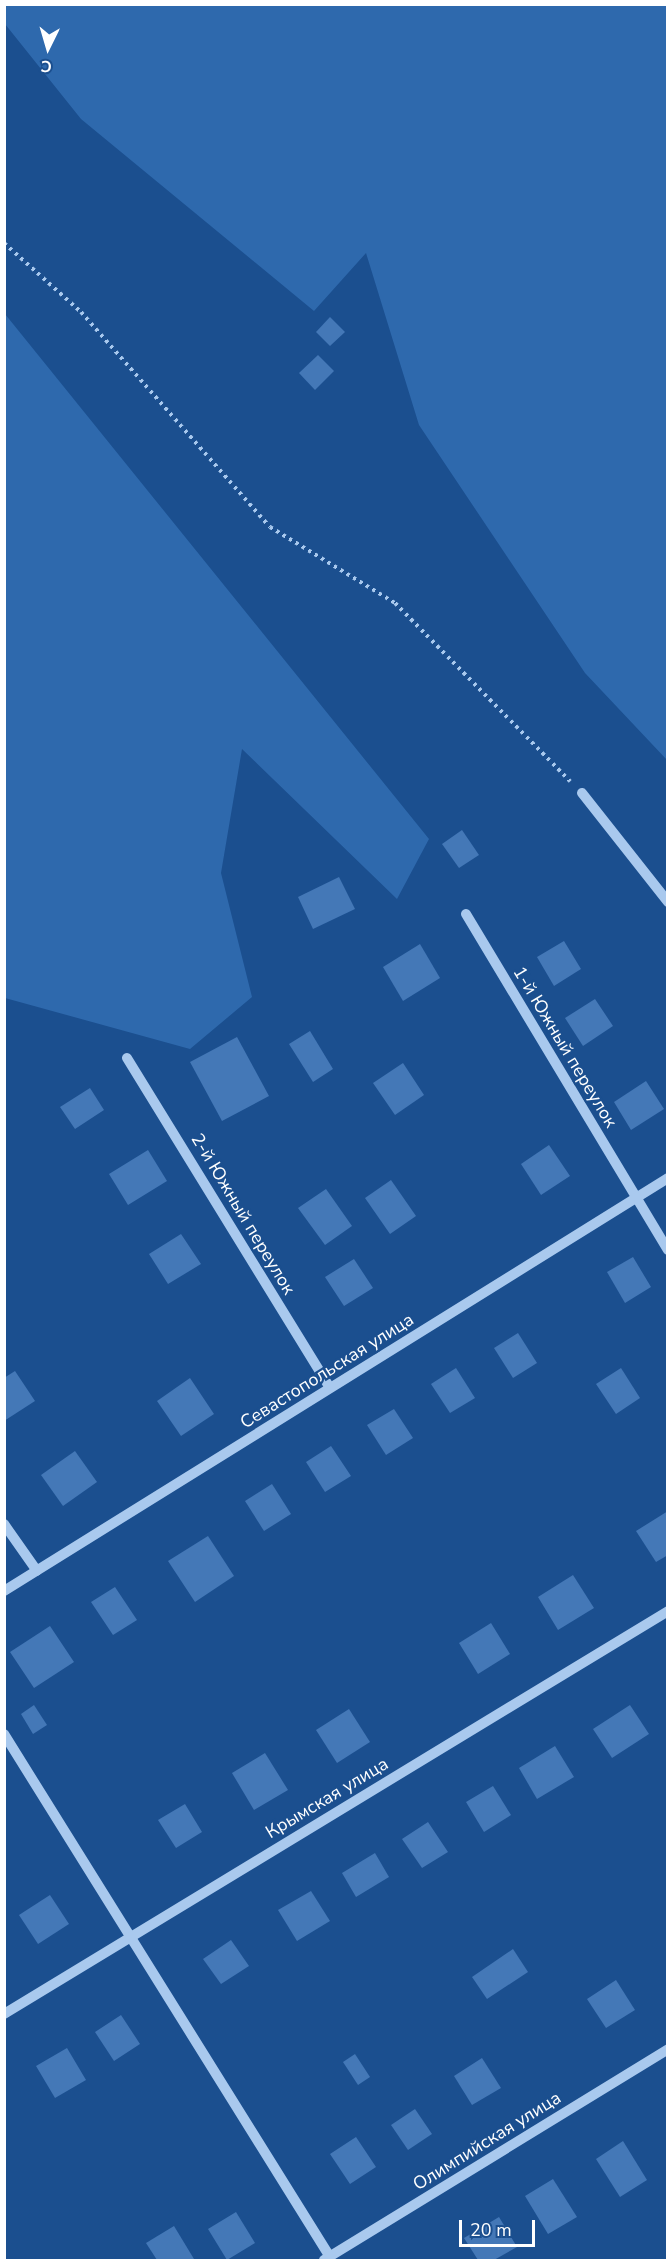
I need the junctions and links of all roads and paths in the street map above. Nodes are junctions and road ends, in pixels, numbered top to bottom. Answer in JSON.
{"nodes":[{"id":1,"x":4,"y":243,"type":"edge"},
{"id":2,"x":582,"y":793,"type":"joint"},
{"id":3,"x":668,"y":902,"type":"edge"},
{"id":4,"x":466,"y":914,"type":"dead end"},
{"id":5,"x":128,"y":1058,"type":"dead end"},
{"id":6,"x":668,"y":1178,"type":"edge"},
{"id":7,"x":636,"y":1197,"type":"junction"},
{"id":8,"x":668,"y":1250,"type":"edge"},
{"id":9,"x":330,"y":1388,"type":"junction"},
{"id":10,"x":4,"y":1524,"type":"edge"},
{"id":11,"x":37,"y":1571,"type":"junction"},
{"id":12,"x":4,"y":1591,"type":"edge"},
{"id":13,"x":668,"y":1611,"type":"edge"},
{"id":14,"x":4,"y":1734,"type":"edge"},
{"id":15,"x":132,"y":1936,"type":"junction"},
{"id":16,"x":4,"y":2014,"type":"edge"},
{"id":17,"x":668,"y":2049,"type":"edge"},
{"id":18,"x":327,"y":2259,"type":"edge"}],
"edges":[{"from":1,"to":2,"type":"path"},
{"from":2,"to":3,"type":"street"},
{"from":4,"to":7,"type":"street","name":"1-й Южный переулок"},
{"from":5,"to":9,"type":"street","name":"2-й Южный переулок"},
{"from":6,"to":7,"type":"street","name":"Севастопольская улица"},
{"from":7,"to":8,"type":"street","name":"1-й Южный переулок"},
{"from":7,"to":9,"type":"street","name":"Севастопольская улица"},
{"from":9,"to":11,"type":"street","name":"Севастопольская улица"},
{"from":10,"to":11,"type":"street"},
{"from":11,"to":12,"type":"street","name":"Севастопольская улица"},
{"from":13,"to":15,"type":"street","name":"Крымская улица"},
{"from":14,"to":15,"type":"street"},
{"from":15,"to":16,"type":"street","name":"Крымская улица"},
{"from":15,"to":18,"type":"street"},
{"from":17,"to":18,"type":"street","name":"Олимпийская улица"}]}
